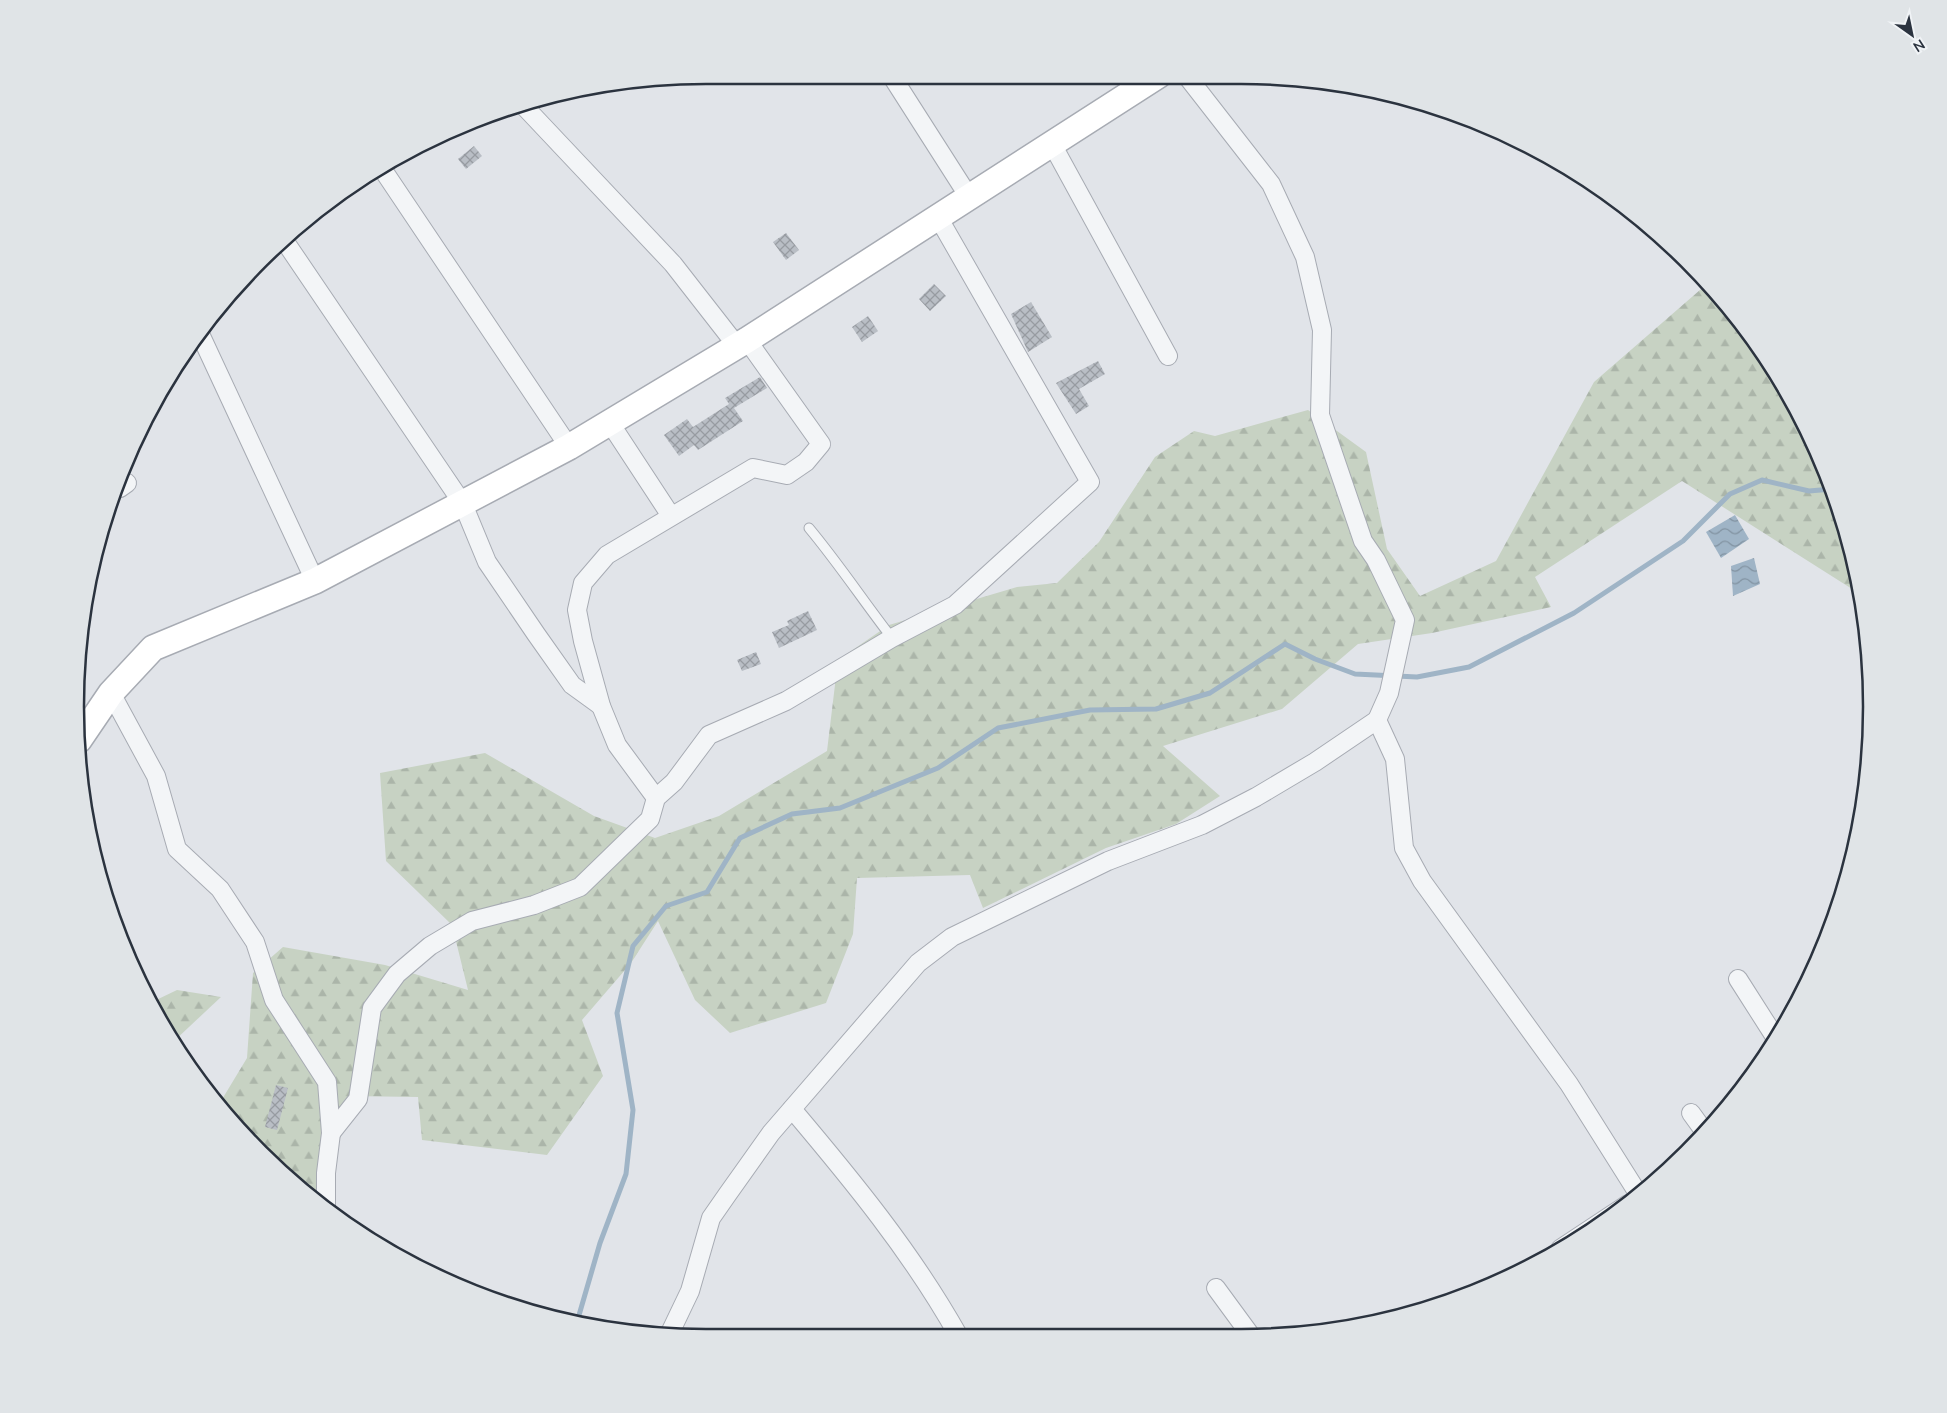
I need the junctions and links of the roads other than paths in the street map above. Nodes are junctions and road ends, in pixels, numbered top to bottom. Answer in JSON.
{"nodes":[{"id":1,"x":897,"y":84,"type":"edge"},
{"id":2,"x":1145,"y":84,"type":"edge"},
{"id":3,"x":1193,"y":84,"type":"edge"},
{"id":4,"x":528,"y":110,"type":"edge"},
{"id":5,"x":1052,"y":144,"type":"junction"},
{"id":6,"x":385,"y":173,"type":"edge"},
{"id":7,"x":969,"y":197,"type":"junction"},
{"id":8,"x":938,"y":217,"type":"junction"},
{"id":9,"x":288,"y":246,"type":"edge"},
{"id":10,"x":203,"y":340,"type":"edge"},
{"id":11,"x":742,"y":343,"type":"junction"},
{"id":12,"x":1168,"y":356,"type":"dead end"},
{"id":13,"x":610,"y":423,"type":"junction"},
{"id":14,"x":569,"y":448,"type":"junction"},
{"id":15,"x":463,"y":504,"type":"junction"},
{"id":16,"x":671,"y":516,"type":"junction"},
{"id":17,"x":809,"y":528,"type":"dead end"},
{"id":18,"x":315,"y":581,"type":"junction"},
{"id":19,"x":892,"y":638,"type":"junction"},
{"id":20,"x":111,"y":693,"type":"junction"},
{"id":21,"x":600,"y":706,"type":"junction"},
{"id":22,"x":1376,"y":720,"type":"junction"},
{"id":23,"x":85,"y":732,"type":"edge"},
{"id":24,"x":656,"y":798,"type":"junction"},
{"id":25,"x":1738,"y":979,"type":"dead end"},
{"id":26,"x":1771,"y":1031,"type":"edge"},
{"id":27,"x":792,"y":1109,"type":"junction"},
{"id":28,"x":1691,"y":1114,"type":"dead end"},
{"id":29,"x":1700,"y":1126,"type":"edge"},
{"id":30,"x":331,"y":1133,"type":"junction"},
{"id":31,"x":1635,"y":1189,"type":"edge"},
{"id":32,"x":326,"y":1200,"type":"edge"},
{"id":33,"x":1216,"y":1288,"type":"dead end"},
{"id":34,"x":672,"y":1328,"type":"edge"},
{"id":35,"x":955,"y":1329,"type":"edge"},
{"id":36,"x":1246,"y":1329,"type":"edge"}],
"edges":[{"from":1,"to":7,"type":"street"},
{"from":2,"to":5,"type":"street"},
{"from":3,"to":22,"type":"street"},
{"from":4,"to":11,"type":"street"},
{"from":5,"to":7,"type":"street"},
{"from":5,"to":12,"type":"street"},
{"from":6,"to":14,"type":"street"},
{"from":7,"to":8,"type":"street"},
{"from":8,"to":11,"type":"street"},
{"from":8,"to":19,"type":"street"},
{"from":9,"to":15,"type":"street"},
{"from":10,"to":18,"type":"street"},
{"from":11,"to":13,"type":"street"},
{"from":11,"to":16,"type":"street"},
{"from":13,"to":14,"type":"street"},
{"from":13,"to":16,"type":"street"},
{"from":14,"to":15,"type":"street"},
{"from":15,"to":18,"type":"street"},
{"from":15,"to":21,"type":"street"},
{"from":16,"to":21,"type":"street"},
{"from":17,"to":19,"type":"lane"},
{"from":18,"to":20,"type":"street"},
{"from":19,"to":24,"type":"street"},
{"from":20,"to":23,"type":"street"},
{"from":20,"to":30,"type":"street"},
{"from":21,"to":24,"type":"street"},
{"from":22,"to":27,"type":"street"},
{"from":22,"to":31,"type":"street"},
{"from":24,"to":30,"type":"street"},
{"from":25,"to":26,"type":"street"},
{"from":27,"to":34,"type":"street"},
{"from":27,"to":35,"type":"street"},
{"from":28,"to":29,"type":"street"},
{"from":30,"to":32,"type":"street"},
{"from":33,"to":36,"type":"street"}]}
